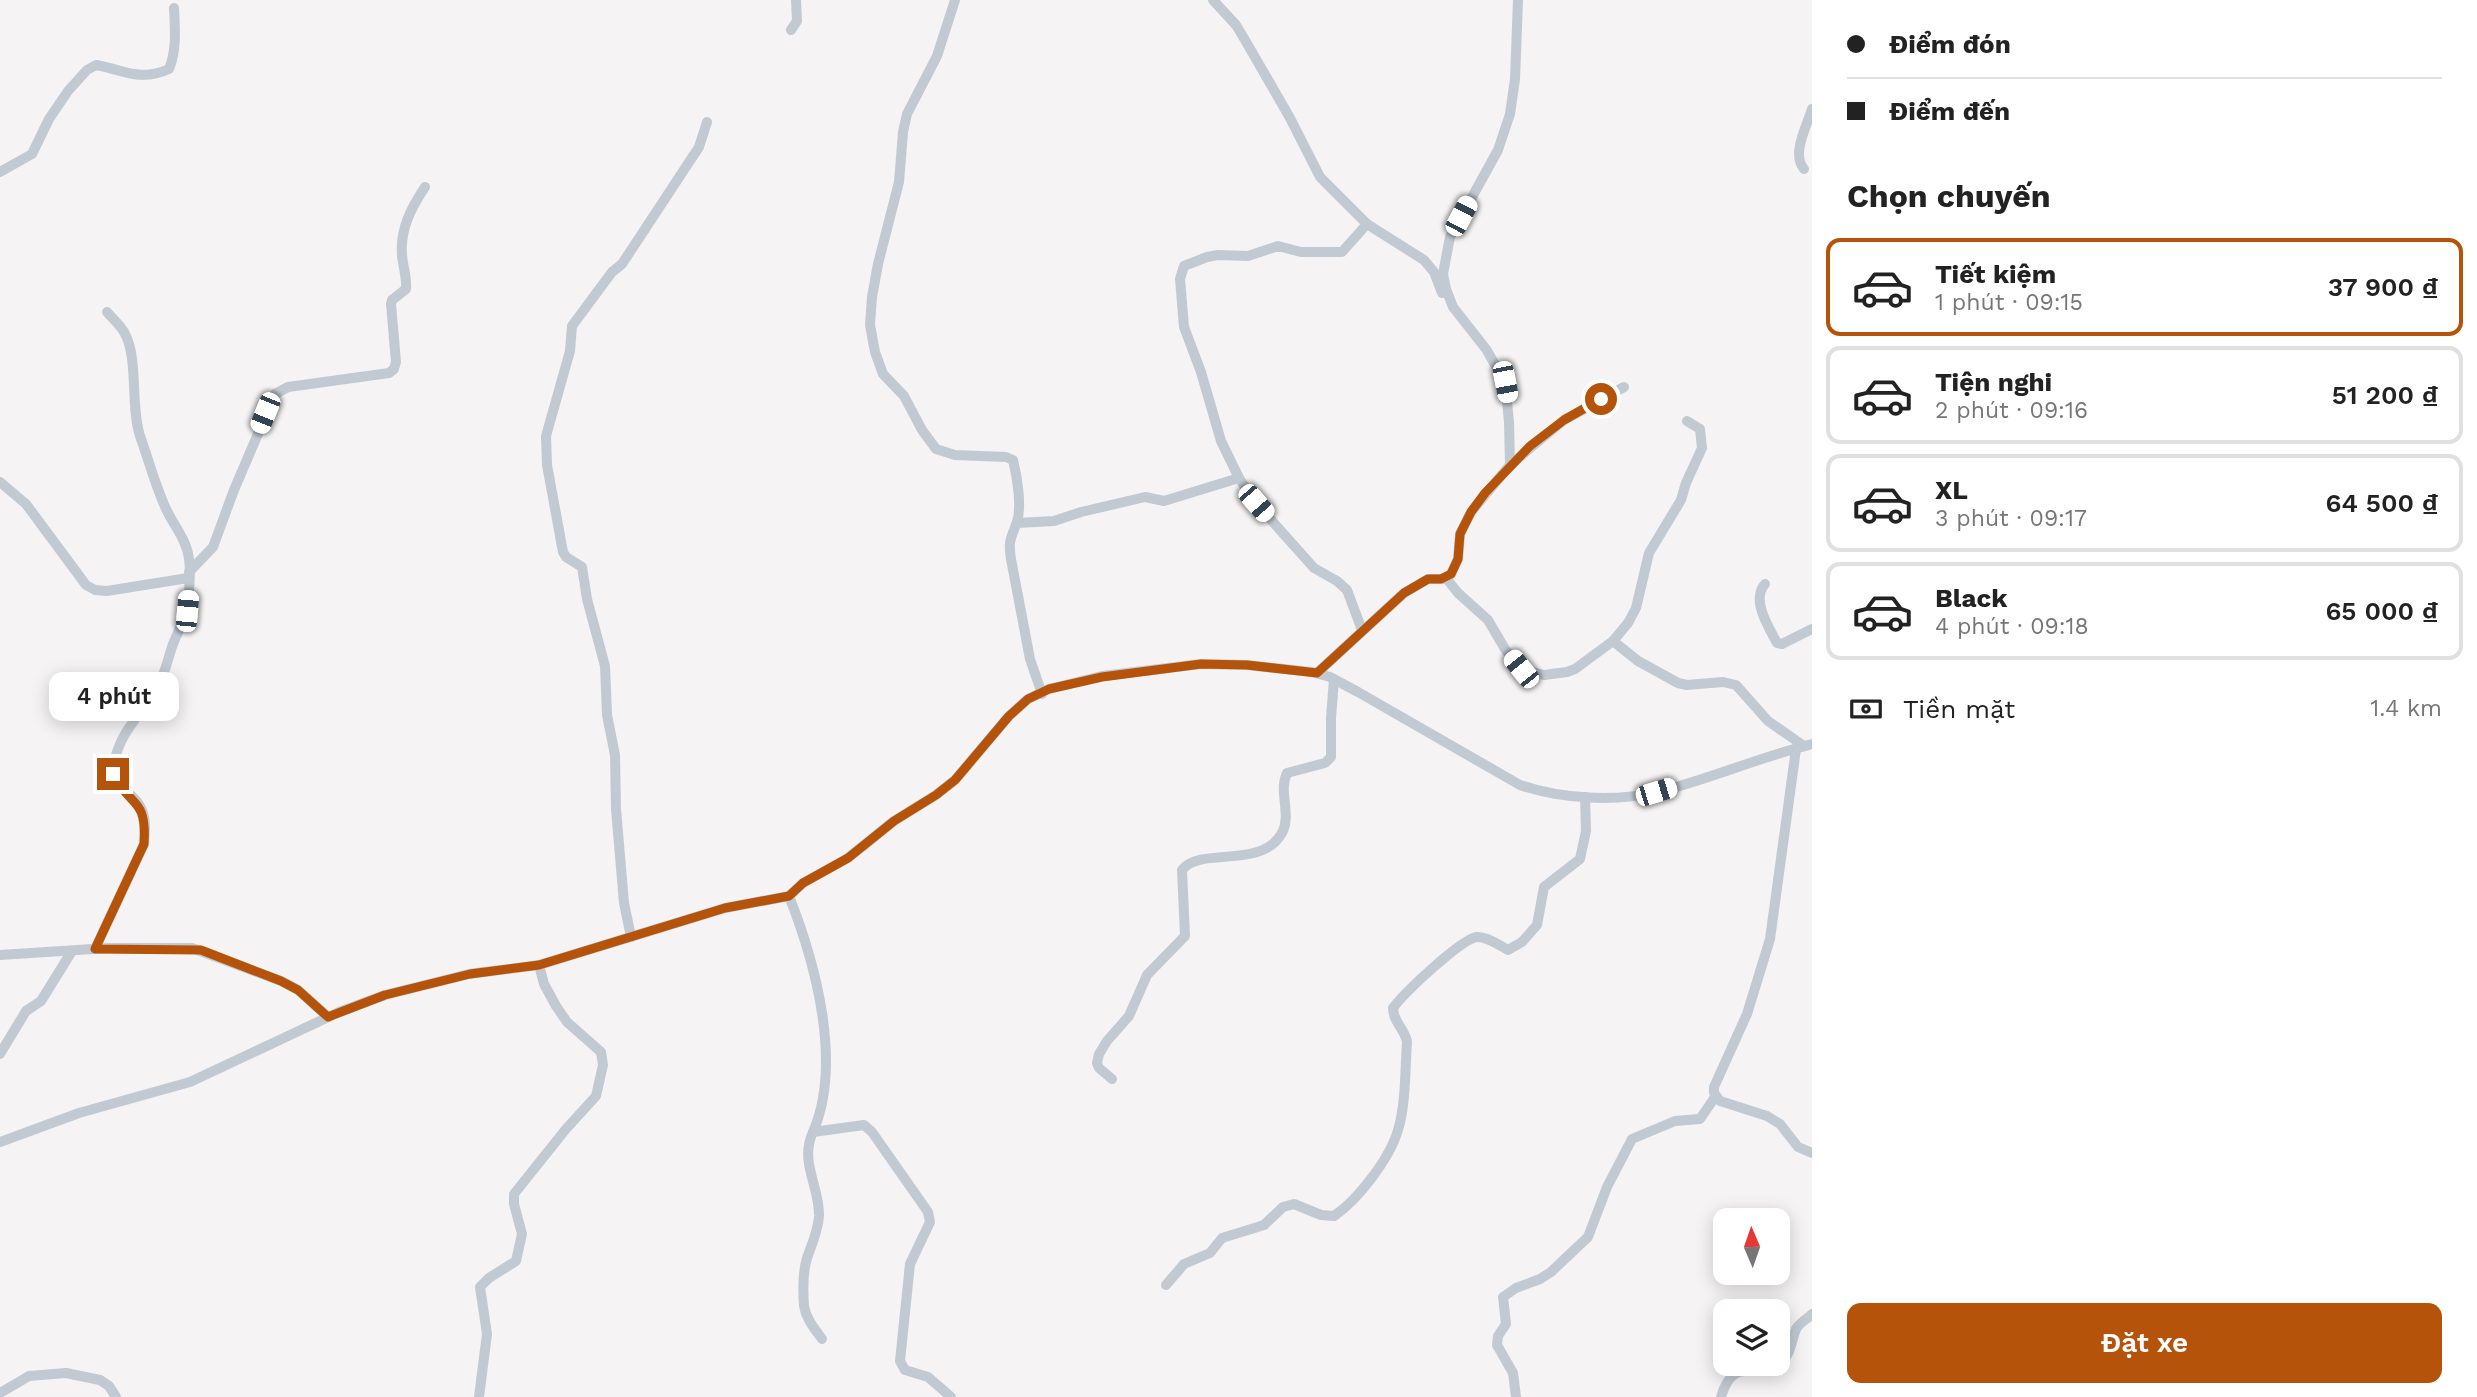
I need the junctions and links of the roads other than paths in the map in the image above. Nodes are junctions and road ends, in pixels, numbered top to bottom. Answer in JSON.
{"nodes":[{"id":1,"x":796,"y":0,"type":"edge"},
{"id":2,"x":955,"y":0,"type":"edge"},
{"id":3,"x":1213,"y":0,"type":"edge"},
{"id":4,"x":1518,"y":0,"type":"edge"},
{"id":5,"x":174,"y":8,"type":"dead end"},
{"id":6,"x":791,"y":30,"type":"dead end"},
{"id":7,"x":1812,"y":109,"type":"edge"},
{"id":8,"x":707,"y":122,"type":"dead end"},
{"id":9,"x":1804,"y":169,"type":"dead end"},
{"id":10,"x":0,"y":172,"type":"edge"},
{"id":11,"x":425,"y":187,"type":"dead end"},
{"id":12,"x":1367,"y":224,"type":"junction"},
{"id":13,"x":1453,"y":307,"type":"junction"},
{"id":14,"x":107,"y":312,"type":"dead end"},
{"id":15,"x":1624,"y":387,"type":"dead end"},
{"id":16,"x":1687,"y":421,"type":"dead end"},
{"id":17,"x":1510,"y":465,"type":"junction"},
{"id":18,"x":1239,"y":478,"type":"junction"},
{"id":19,"x":0,"y":482,"type":"edge"},
{"id":20,"x":1017,"y":523,"type":"junction"},
{"id":21,"x":188,"y":575,"type":"junction"},
{"id":22,"x":1441,"y":579,"type":"junction"},
{"id":23,"x":1765,"y":584,"type":"dead end"},
{"id":24,"x":1812,"y":629,"type":"edge"},
{"id":25,"x":1362,"y":630,"type":"junction"},
{"id":26,"x":1613,"y":641,"type":"junction"},
{"id":27,"x":1317,"y":673,"type":"junction"},
{"id":28,"x":1334,"y":679,"type":"junction"},
{"id":29,"x":1042,"y":694,"type":"junction"},
{"id":30,"x":1804,"y":747,"type":"edge"},
{"id":31,"x":1585,"y":797,"type":"junction"},
{"id":32,"x":789,"y":896,"type":"junction"},
{"id":33,"x":631,"y":937,"type":"junction"},
{"id":34,"x":95,"y":949,"type":"junction"},
{"id":35,"x":72,"y":951,"type":"junction"},
{"id":36,"x":0,"y":955,"type":"edge"},
{"id":37,"x":539,"y":965,"type":"junction"},
{"id":38,"x":328,"y":1017,"type":"junction"},
{"id":39,"x":0,"y":1054,"type":"edge"},
{"id":40,"x":1112,"y":1079,"type":"dead end"},
{"id":41,"x":1715,"y":1097,"type":"junction"},
{"id":42,"x":813,"y":1132,"type":"junction"},
{"id":43,"x":0,"y":1142,"type":"edge"},
{"id":44,"x":1812,"y":1153,"type":"edge"},
{"id":45,"x":1166,"y":1285,"type":"dead end"},
{"id":46,"x":1812,"y":1314,"type":"edge"},
{"id":47,"x":822,"y":1339,"type":"dead end"},
{"id":48,"x":0,"y":1393,"type":"edge"},
{"id":49,"x":116,"y":1397,"type":"edge"},
{"id":50,"x":479,"y":1397,"type":"edge"},
{"id":51,"x":951,"y":1397,"type":"edge"},
{"id":52,"x":1516,"y":1397,"type":"edge"},
{"id":53,"x":1721,"y":1397,"type":"edge"}],
"edges":[{"from":1,"to":6,"type":"street"},
{"from":2,"to":20,"type":"street"},
{"from":3,"to":12,"type":"street"},
{"from":4,"to":13,"type":"street"},
{"from":5,"to":10,"type":"street"},
{"from":7,"to":9,"type":"street"},
{"from":8,"to":33,"type":"street"},
{"from":11,"to":21,"type":"street"},
{"from":12,"to":13,"type":"street"},
{"from":12,"to":18,"type":"street"},
{"from":13,"to":17,"type":"street"},
{"from":14,"to":21,"type":"street"},
{"from":15,"to":17,"type":"street"},
{"from":16,"to":26,"type":"street"},
{"from":17,"to":22,"type":"street"},
{"from":18,"to":20,"type":"street"},
{"from":18,"to":25,"type":"street"},
{"from":19,"to":21,"type":"street"},
{"from":20,"to":29,"type":"street"},
{"from":21,"to":34,"type":"street"},
{"from":22,"to":25,"type":"street"},
{"from":22,"to":26,"type":"street"},
{"from":23,"to":24,"type":"street"},
{"from":25,"to":27,"type":"street"},
{"from":26,"to":30,"type":"street"},
{"from":27,"to":28,"type":"street"},
{"from":27,"to":29,"type":"street"},
{"from":28,"to":31,"type":"street"},
{"from":28,"to":40,"type":"street"},
{"from":29,"to":32,"type":"street"},
{"from":30,"to":31,"type":"street"},
{"from":30,"to":41,"type":"street"},
{"from":31,"to":45,"type":"street"},
{"from":32,"to":33,"type":"street"},
{"from":32,"to":42,"type":"street"},
{"from":33,"to":37,"type":"street"},
{"from":34,"to":35,"type":"street"},
{"from":34,"to":38,"type":"street"},
{"from":35,"to":36,"type":"street"},
{"from":35,"to":39,"type":"street"},
{"from":37,"to":38,"type":"street"},
{"from":37,"to":50,"type":"street"},
{"from":38,"to":43,"type":"street"},
{"from":41,"to":44,"type":"street"},
{"from":41,"to":52,"type":"street"},
{"from":42,"to":47,"type":"street"},
{"from":42,"to":51,"type":"street"},
{"from":46,"to":53,"type":"street"},
{"from":48,"to":49,"type":"street"}]}
